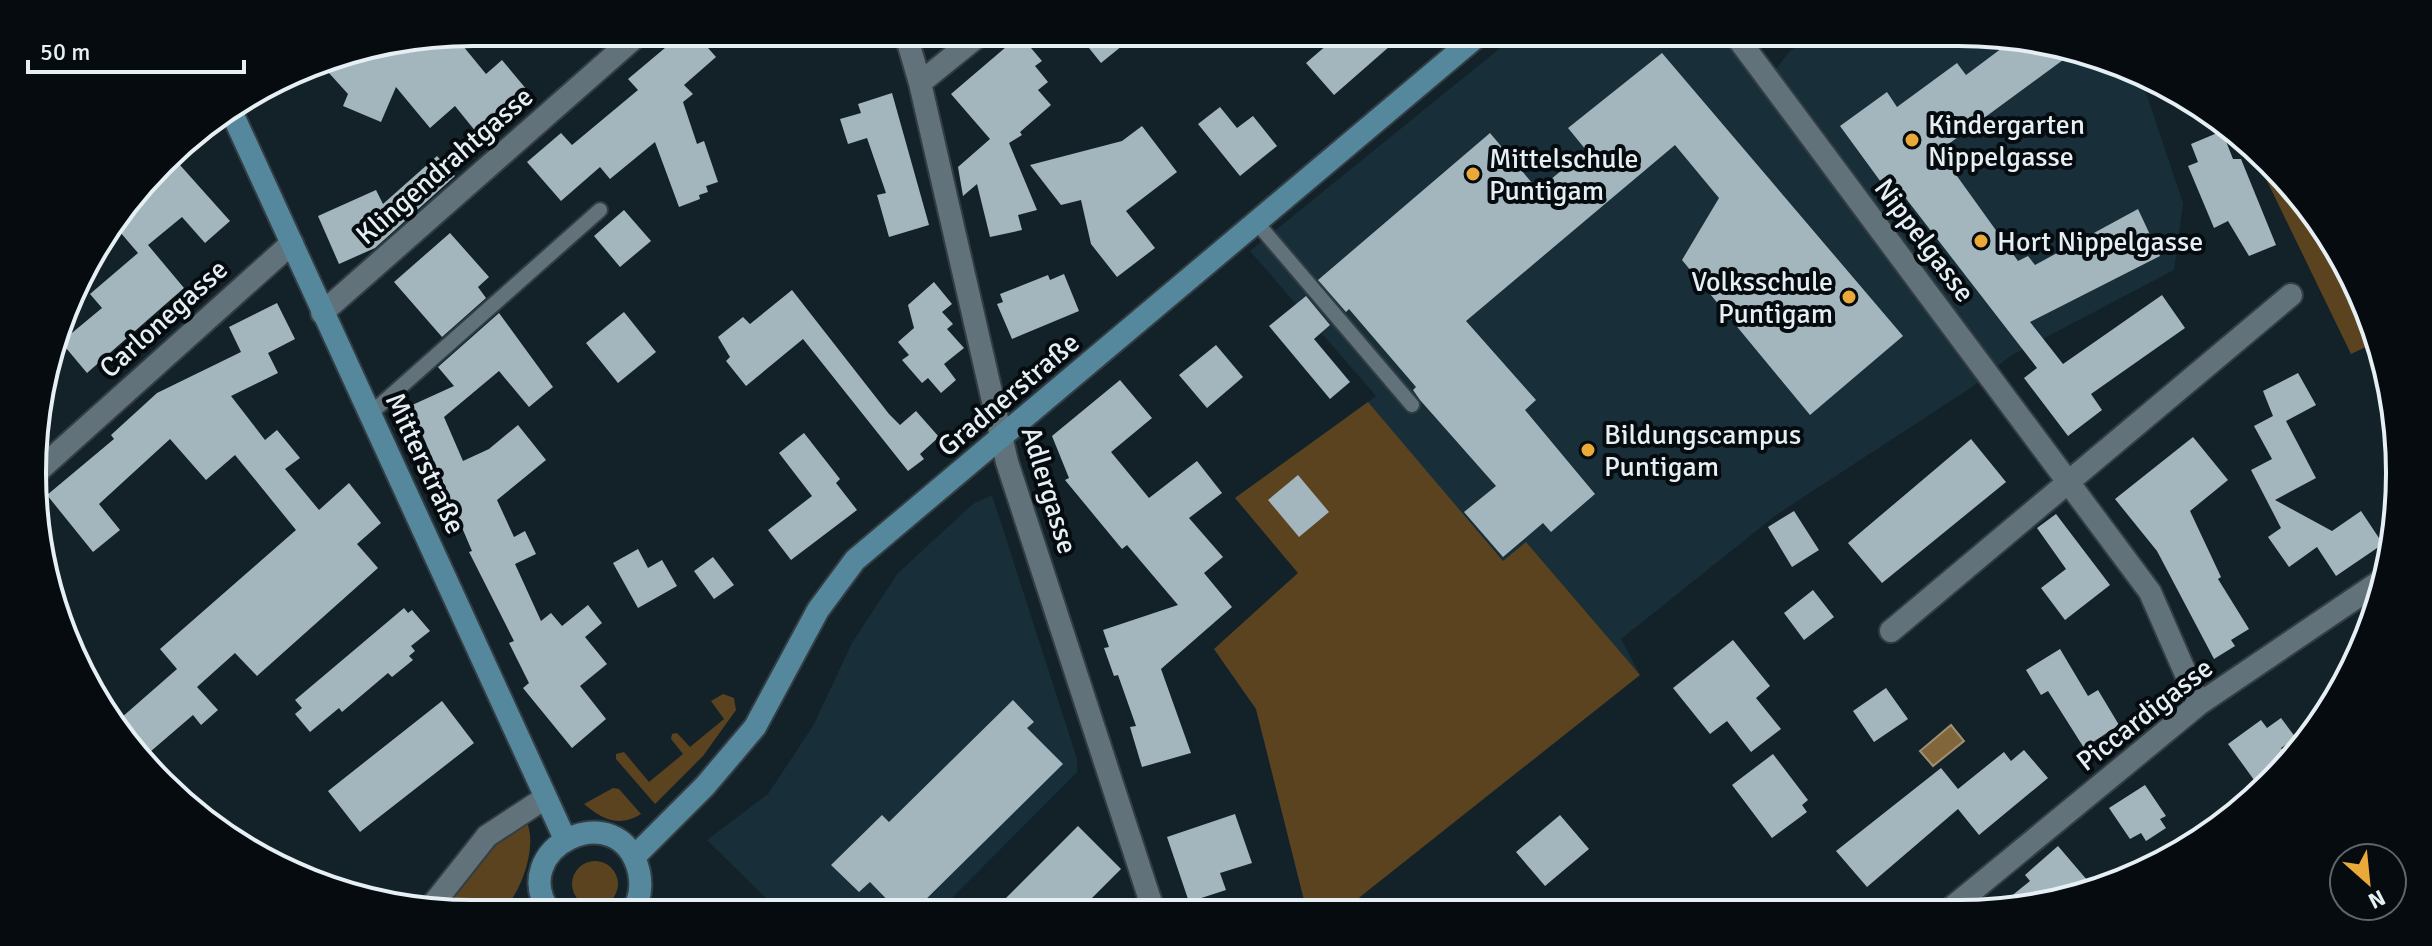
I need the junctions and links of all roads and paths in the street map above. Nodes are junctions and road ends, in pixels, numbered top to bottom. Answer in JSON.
{"nodes":[{"id":1,"x":625,"y":46,"type":"edge"},
{"id":2,"x":909,"y":46,"type":"edge"},
{"id":3,"x":966,"y":46,"type":"edge"},
{"id":4,"x":1466,"y":46,"type":"edge"},
{"id":5,"x":1743,"y":46,"type":"edge"},
{"id":6,"x":920,"y":83,"type":"junction"},
{"id":7,"x":235,"y":119,"type":"edge"},
{"id":8,"x":600,"y":210,"type":"dead end"},
{"id":9,"x":1257,"y":223,"type":"junction"},
{"id":10,"x":292,"y":243,"type":"junction"},
{"id":11,"x":2291,"y":295,"type":"dead end"},
{"id":12,"x":322,"y":313,"type":"junction"},
{"id":13,"x":1412,"y":405,"type":"dead end"},
{"id":14,"x":370,"y":414,"type":"junction"},
{"id":15,"x":1001,"y":438,"type":"junction"},
{"id":16,"x":46,"y":464,"type":"edge"},
{"id":17,"x":2069,"y":483,"type":"junction"},
{"id":18,"x":2370,"y":588,"type":"edge"},
{"id":19,"x":1891,"y":631,"type":"dead end"},
{"id":20,"x":2199,"y":704,"type":"junction"},
{"id":21,"x":545,"y":798,"type":"junction"},
{"id":22,"x":565,"y":839,"type":"junction"},
{"id":23,"x":634,"y":857,"type":"junction"},
{"id":24,"x":438,"y":898,"type":"edge"},
{"id":25,"x":544,"y":900,"type":"edge"},
{"id":26,"x":637,"y":900,"type":"edge"},
{"id":27,"x":1150,"y":900,"type":"edge"},
{"id":28,"x":1961,"y":900,"type":"edge"}],
"edges":[{"from":1,"to":12,"type":"street","name":"Klingendrahtgasse"},
{"from":2,"to":6,"type":"street","name":"Adlergasse"},
{"from":3,"to":6,"type":"street"},
{"from":4,"to":9,"type":"main road","name":"Gradnerstraße"},
{"from":5,"to":17,"type":"street","name":"Nippelgasse"},
{"from":6,"to":15,"type":"street","name":"Adlergasse"},
{"from":7,"to":10,"type":"main road","name":"Mitterstraße"},
{"from":8,"to":14,"type":"lane"},
{"from":9,"to":13,"type":"lane"},
{"from":9,"to":15,"type":"main road","name":"Gradnerstraße"},
{"from":10,"to":12,"type":"main road","name":"Mitterstraße"},
{"from":10,"to":16,"type":"street","name":"Carlonegasse"},
{"from":11,"to":17,"type":"street"},
{"from":12,"to":14,"type":"main road","name":"Mitterstraße"},
{"from":14,"to":21,"type":"main road","name":"Mitterstraße"},
{"from":15,"to":23,"type":"main road","name":"Gradnerstraße"},
{"from":15,"to":27,"type":"street","name":"Adlergasse"},
{"from":17,"to":19,"type":"street"},
{"from":17,"to":20,"type":"street","name":"Nippelgasse"},
{"from":18,"to":20,"type":"street","name":"Piccardigasse"},
{"from":20,"to":28,"type":"street","name":"Piccardigasse"},
{"from":21,"to":22,"type":"main road","name":"Mitterstraße"},
{"from":21,"to":24,"type":"street"},
{"from":22,"to":23,"type":"main road"},
{"from":22,"to":25,"type":"main road"},
{"from":23,"to":26,"type":"main road"}]}
